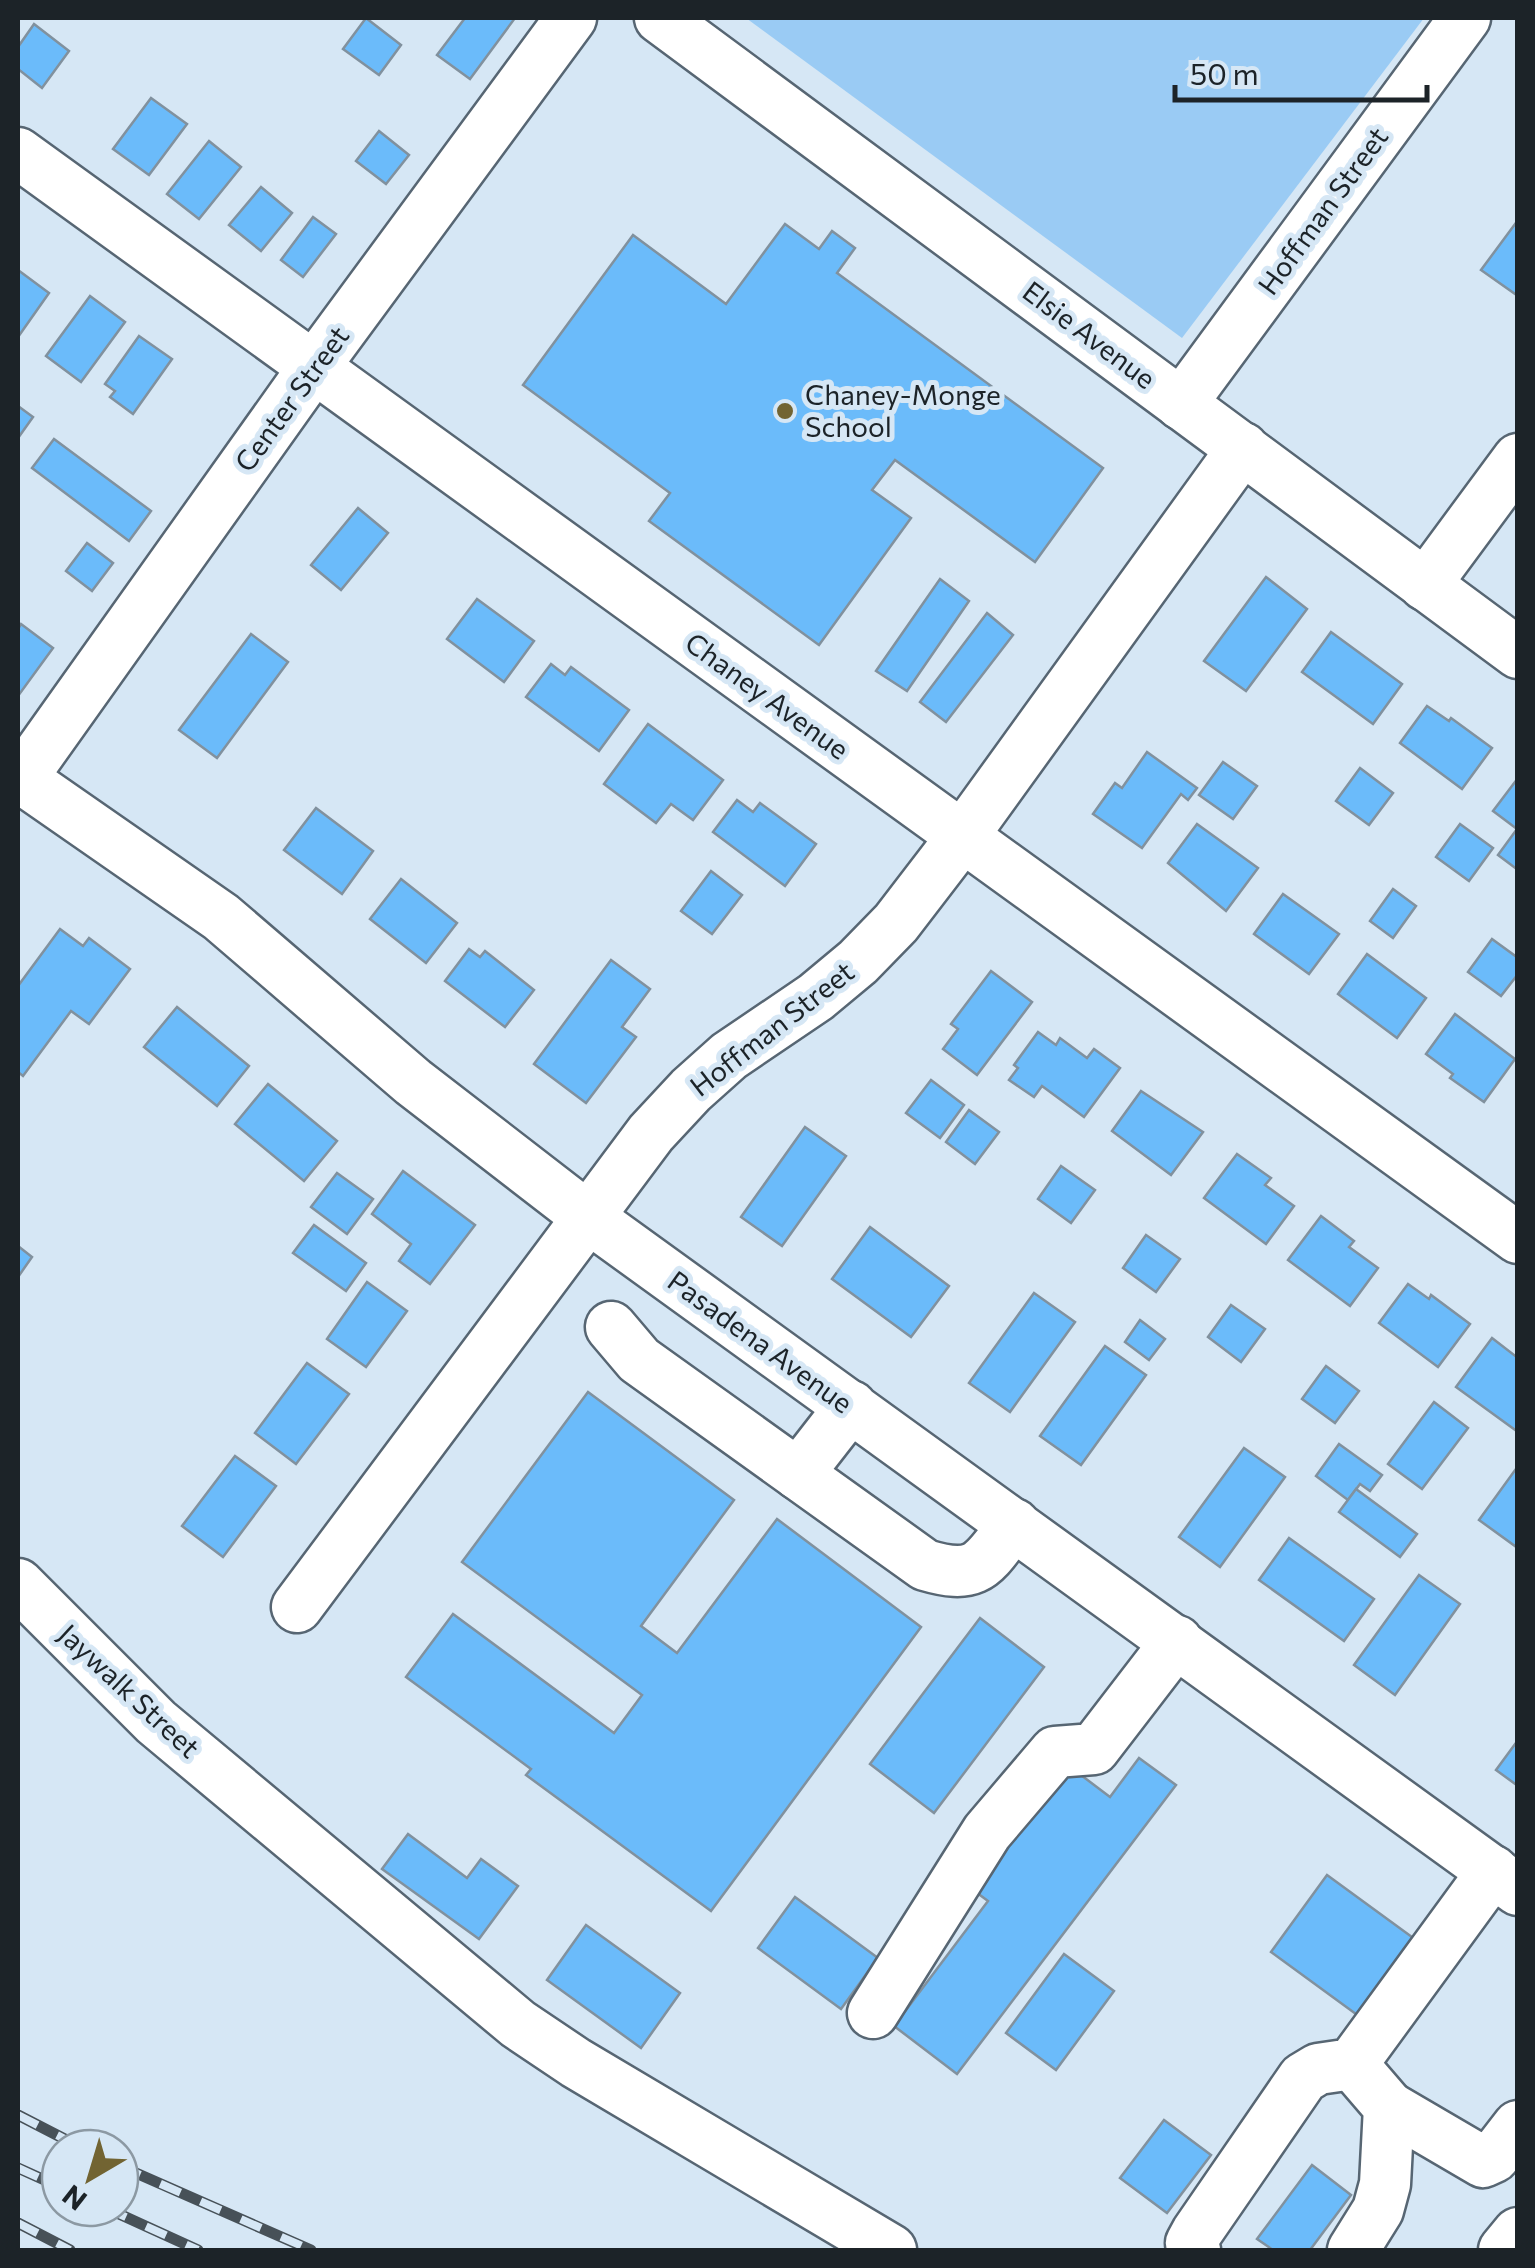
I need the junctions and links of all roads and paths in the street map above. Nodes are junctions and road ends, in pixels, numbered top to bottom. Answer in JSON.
{"nodes":[{"id":1,"x":572,"y":18,"type":"edge"},
{"id":2,"x":660,"y":18,"type":"edge"},
{"id":3,"x":1465,"y":18,"type":"edge"},
{"id":4,"x":18,"y":153,"type":"edge"},
{"id":5,"x":314,"y":367,"type":"junction"},
{"id":6,"x":1182,"y":404,"type":"junction"},
{"id":7,"x":1243,"y":448,"type":"junction"},
{"id":8,"x":1518,"y":459,"type":"edge"},
{"id":9,"x":1424,"y":585,"type":"junction"},
{"id":10,"x":1518,"y":653,"type":"edge"},
{"id":11,"x":19,"y":779,"type":"edge"},
{"id":12,"x":962,"y":837,"type":"junction"},
{"id":13,"x":588,"y":1218,"type":"junction"},
{"id":14,"x":1518,"y":1238,"type":"edge"},
{"id":15,"x":612,"y":1327,"type":"dead end"},
{"id":16,"x":851,"y":1406,"type":"junction"},
{"id":17,"x":798,"y":1474,"type":"junction"},
{"id":18,"x":1014,"y":1524,"type":"junction"},
{"id":19,"x":18,"y":1584,"type":"edge"},
{"id":20,"x":296,"y":1607,"type":"dead end"},
{"id":21,"x":1178,"y":1642,"type":"junction"},
{"id":22,"x":1505,"y":1880,"type":"edge"},
{"id":23,"x":872,"y":2013,"type":"dead end"},
{"id":24,"x":1352,"y":2064,"type":"junction"},
{"id":25,"x":1389,"y":2107,"type":"junction"},
{"id":26,"x":1518,"y":2126,"type":"edge"},
{"id":27,"x":1518,"y":2232,"type":"edge"},
{"id":28,"x":891,"y":2250,"type":"edge"},
{"id":29,"x":1195,"y":2250,"type":"edge"},
{"id":30,"x":1353,"y":2250,"type":"edge"},
{"id":31,"x":1504,"y":2250,"type":"edge"}],
"edges":[{"from":1,"to":5,"type":"street","name":"Center Street"},
{"from":2,"to":6,"type":"street","name":"Elsie Avenue"},
{"from":3,"to":6,"type":"street","name":"Hoffman Street"},
{"from":4,"to":5,"type":"street","name":"Chaney Avenue"},
{"from":5,"to":11,"type":"street","name":"Center Street"},
{"from":5,"to":12,"type":"street","name":"Chaney Avenue"},
{"from":6,"to":7,"type":"street","name":"Elsie Avenue"},
{"from":7,"to":9,"type":"street","name":"Elsie Avenue"},
{"from":7,"to":12,"type":"street","name":"Hoffman Street"},
{"from":8,"to":9,"type":"street"},
{"from":9,"to":10,"type":"street","name":"Elsie Avenue"},
{"from":11,"to":13,"type":"street","name":"Pasadena Avenue"},
{"from":12,"to":13,"type":"street","name":"Hoffman Street"},
{"from":12,"to":14,"type":"street","name":"Chaney Avenue"},
{"from":13,"to":16,"type":"street","name":"Pasadena Avenue"},
{"from":13,"to":20,"type":"street","name":"Hoffman Street"},
{"from":15,"to":17,"type":"street"},
{"from":16,"to":17,"type":"street"},
{"from":16,"to":18,"type":"street","name":"Pasadena Avenue"},
{"from":17,"to":18,"type":"street"},
{"from":18,"to":21,"type":"street","name":"Pasadena Avenue"},
{"from":19,"to":28,"type":"street","name":"Jaywalk Street"},
{"from":21,"to":22,"type":"street","name":"Pasadena Avenue"},
{"from":21,"to":23,"type":"street"},
{"from":22,"to":24,"type":"street"},
{"from":24,"to":25,"type":"street"},
{"from":24,"to":29,"type":"street"},
{"from":25,"to":26,"type":"street"},
{"from":25,"to":30,"type":"street"},
{"from":27,"to":31,"type":"street"}]}
